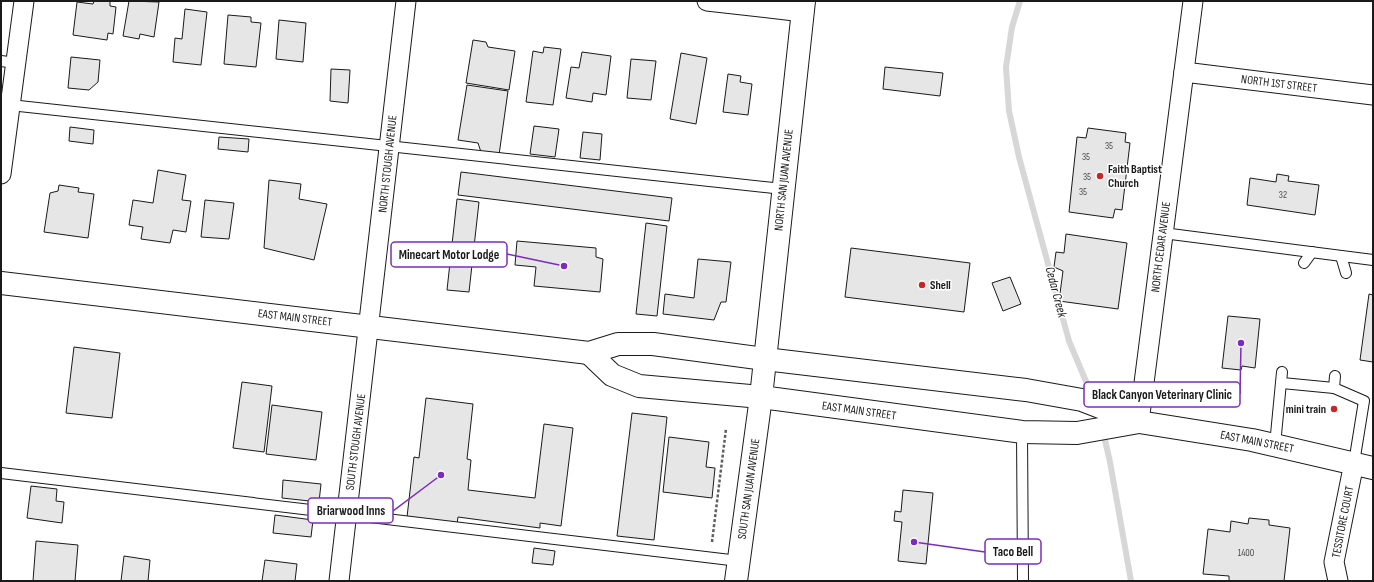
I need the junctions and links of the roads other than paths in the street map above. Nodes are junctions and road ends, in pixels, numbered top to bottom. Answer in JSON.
{"nodes":[{"id":1,"x":24,"y":1,"type":"edge"},
{"id":2,"x":406,"y":1,"type":"edge"},
{"id":3,"x":707,"y":1,"type":"edge"},
{"id":4,"x":1193,"y":1,"type":"edge"},
{"id":5,"x":804,"y":7,"type":"edge"},
{"id":6,"x":8,"y":62,"type":"edge"},
{"id":7,"x":1184,"y":72,"type":"junction"},
{"id":8,"x":1373,"y":95,"type":"edge"},
{"id":9,"x":10,"y":105,"type":"junction"},
{"id":10,"x":4,"y":126,"type":"edge"},
{"id":11,"x":390,"y":146,"type":"junction"},
{"id":12,"x":1,"y":174,"type":"edge"},
{"id":13,"x":783,"y":189,"type":"junction"},
{"id":14,"x":1163,"y":233,"type":"junction"},
{"id":15,"x":1312,"y":252,"type":"junction"},
{"id":16,"x":1341,"y":256,"type":"junction"},
{"id":17,"x":1373,"y":260,"type":"edge"},
{"id":18,"x":1304,"y":263,"type":"dead end"},
{"id":19,"x":1346,"y":273,"type":"dead end"},
{"id":20,"x":1,"y":283,"type":"edge"},
{"id":21,"x":370,"y":327,"type":"junction"},
{"id":22,"x":589,"y":353,"type":"junction"},
{"id":23,"x":765,"y":359,"type":"junction"},
{"id":24,"x":1282,"y":372,"type":"dead end"},
{"id":25,"x":1335,"y":376,"type":"dead end"},
{"id":26,"x":1282,"y":382,"type":"junction"},
{"id":27,"x":1334,"y":388,"type":"junction"},
{"id":28,"x":761,"y":397,"type":"junction"},
{"id":29,"x":1368,"y":403,"type":"edge"},
{"id":30,"x":1139,"y":422,"type":"junction"},
{"id":31,"x":1022,"y":432,"type":"junction"},
{"id":32,"x":1275,"y":445,"type":"junction"},
{"id":33,"x":1364,"y":465,"type":"edge"},
{"id":34,"x":1,"y":473,"type":"edge"},
{"id":35,"x":347,"y":514,"type":"junction"},
{"id":36,"x":738,"y":571,"type":"edge"},
{"id":37,"x":339,"y":581,"type":"edge"},
{"id":38,"x":1023,"y":581,"type":"edge"},
{"id":39,"x":1338,"y":581,"type":"edge"}],
"edges":[{"from":1,"to":6,"type":"street"},
{"from":2,"to":11,"type":"street","name":"NORTH STOUGH AVENUE"},
{"from":3,"to":5,"type":"street"},
{"from":4,"to":7,"type":"street","name":"NORTH CEDAR AVENUE"},
{"from":5,"to":13,"type":"main road","name":"NORTH SAN JUAN AVENUE"},
{"from":6,"to":9,"type":"street"},
{"from":7,"to":8,"type":"street","name":"NORTH 1ST STREET"},
{"from":7,"to":14,"type":"street","name":"NORTH CEDAR AVENUE"},
{"from":9,"to":10,"type":"street"},
{"from":9,"to":11,"type":"lane"},
{"from":10,"to":12,"type":"street"},
{"from":11,"to":13,"type":"lane"},
{"from":11,"to":21,"type":"street","name":"NORTH STOUGH AVENUE"},
{"from":13,"to":23,"type":"main road","name":"NORTH SAN JUAN AVENUE"},
{"from":14,"to":15,"type":"lane"},
{"from":14,"to":30,"type":"street","name":"NORTH CEDAR AVENUE"},
{"from":15,"to":16,"type":"lane"},
{"from":15,"to":18,"type":"lane"},
{"from":16,"to":17,"type":"lane"},
{"from":16,"to":19,"type":"lane"},
{"from":20,"to":21,"type":"main road","name":"EAST MAIN STREET"},
{"from":21,"to":22,"type":"main road","name":"EAST MAIN STREET"},
{"from":21,"to":35,"type":"street","name":"SOUTH STOUGH AVENUE"},
{"from":22,"to":23,"type":"main road","name":"EAST MAIN STREET"},
{"from":22,"to":28,"type":"main road","name":"EAST MAIN STREET"},
{"from":23,"to":28,"type":"main road","name":"NORTH SAN JUAN AVENUE"},
{"from":23,"to":30,"type":"main road","name":"EAST MAIN STREET"},
{"from":24,"to":26,"type":"lane"},
{"from":25,"to":27,"type":"lane"},
{"from":26,"to":27,"type":"lane"},
{"from":26,"to":32,"type":"lane"},
{"from":27,"to":29,"type":"lane"},
{"from":28,"to":31,"type":"main road","name":"EAST MAIN STREET"},
{"from":28,"to":36,"type":"main road","name":"SOUTH SAN JUAN AVENUE"},
{"from":29,"to":33,"type":"lane"},
{"from":30,"to":31,"type":"main road","name":"EAST MAIN STREET"},
{"from":30,"to":32,"type":"main road","name":"EAST MAIN STREET"},
{"from":31,"to":38,"type":"lane"},
{"from":32,"to":33,"type":"main road","name":"EAST MAIN STREET"},
{"from":33,"to":39,"type":"street","name":"TESSITORE COURT"},
{"from":34,"to":35,"type":"lane"},
{"from":35,"to":36,"type":"lane"},
{"from":35,"to":37,"type":"street","name":"SOUTH STOUGH AVENUE"}]}
